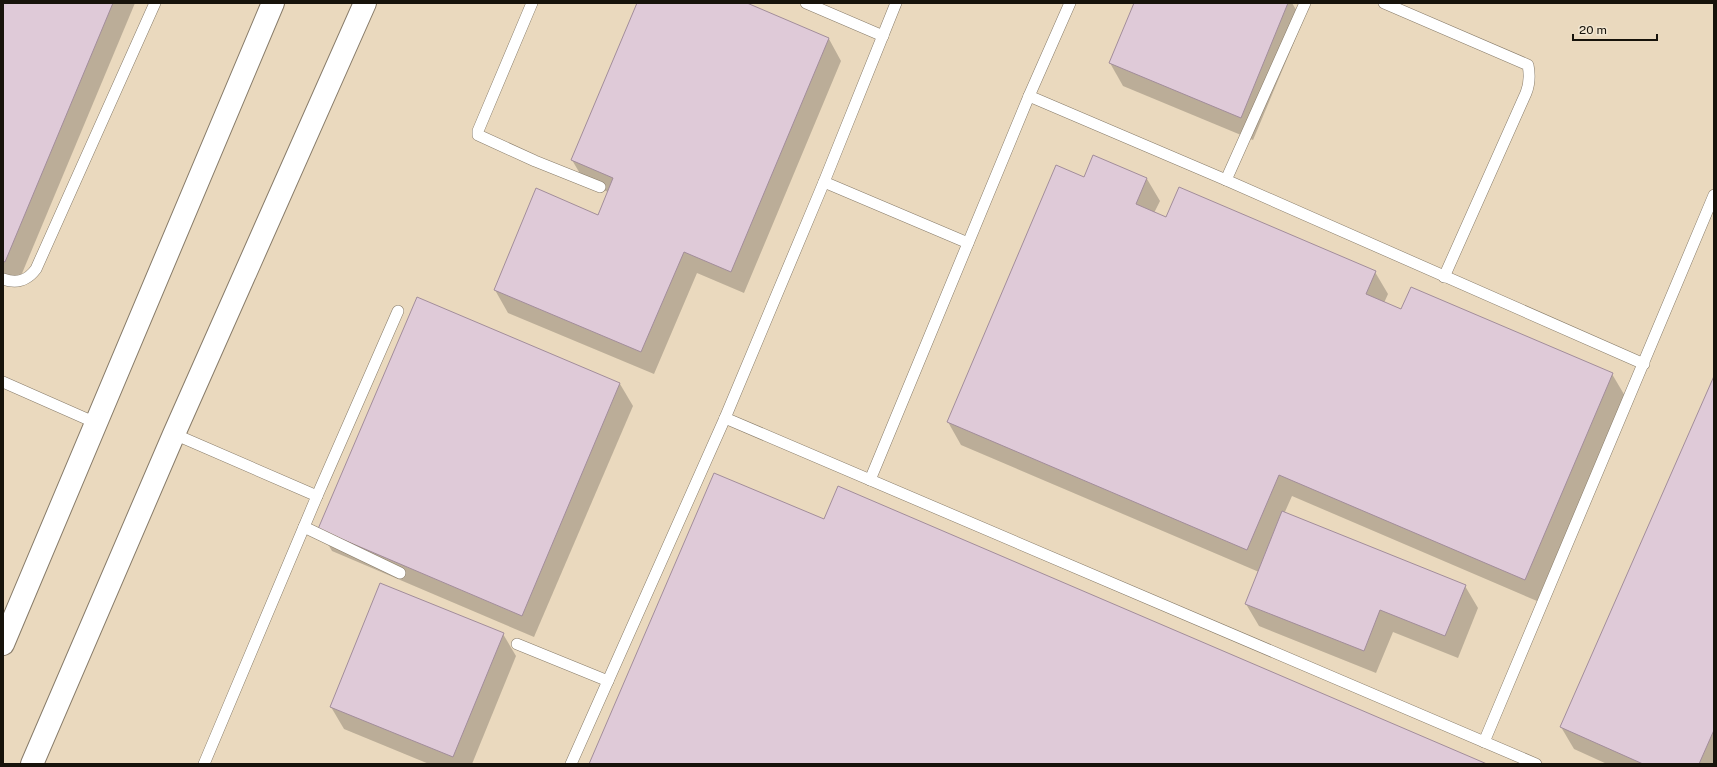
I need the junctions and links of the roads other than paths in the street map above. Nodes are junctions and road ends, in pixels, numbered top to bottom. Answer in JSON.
{"nodes":[{"id":1,"x":154,"y":3,"type":"edge"},
{"id":2,"x":273,"y":3,"type":"edge"},
{"id":3,"x":365,"y":3,"type":"edge"},
{"id":4,"x":532,"y":3,"type":"edge"},
{"id":5,"x":806,"y":3,"type":"edge"},
{"id":6,"x":896,"y":3,"type":"edge"},
{"id":7,"x":1070,"y":3,"type":"edge"},
{"id":8,"x":1305,"y":3,"type":"edge"},
{"id":9,"x":1384,"y":3,"type":"edge"},
{"id":10,"x":883,"y":36,"type":"junction"},
{"id":11,"x":1029,"y":96,"type":"junction"},
{"id":12,"x":1226,"y":180,"type":"junction"},
{"id":13,"x":824,"y":182,"type":"junction"},
{"id":14,"x":600,"y":187,"type":"dead end"},
{"id":15,"x":1714,"y":195,"type":"edge"},
{"id":16,"x":968,"y":243,"type":"junction"},
{"id":17,"x":1444,"y":277,"type":"junction"},
{"id":18,"x":3,"y":279,"type":"edge"},
{"id":19,"x":398,"y":311,"type":"dead end"},
{"id":20,"x":1644,"y":364,"type":"junction"},
{"id":21,"x":3,"y":382,"type":"edge"},
{"id":22,"x":725,"y":418,"type":"junction"},
{"id":23,"x":96,"y":423,"type":"junction"},
{"id":24,"x":174,"y":434,"type":"junction"},
{"id":25,"x":870,"y":480,"type":"junction"},
{"id":26,"x":317,"y":496,"type":"junction"},
{"id":27,"x":304,"y":527,"type":"junction"},
{"id":28,"x":400,"y":573,"type":"dead end"},
{"id":29,"x":3,"y":644,"type":"edge"},
{"id":30,"x":516,"y":644,"type":"dead end"},
{"id":31,"x":608,"y":681,"type":"junction"},
{"id":32,"x":1484,"y":742,"type":"junction"},
{"id":33,"x":32,"y":764,"type":"edge"},
{"id":34,"x":204,"y":764,"type":"edge"},
{"id":35,"x":572,"y":764,"type":"edge"},
{"id":36,"x":1536,"y":764,"type":"edge"}],
"edges":[{"from":1,"to":18,"type":"lane"},
{"from":2,"to":23,"type":"street"},
{"from":3,"to":24,"type":"street"},
{"from":4,"to":14,"type":"lane"},
{"from":5,"to":10,"type":"lane"},
{"from":6,"to":10,"type":"lane"},
{"from":7,"to":11,"type":"lane"},
{"from":8,"to":12,"type":"lane"},
{"from":9,"to":17,"type":"lane"},
{"from":10,"to":13,"type":"lane"},
{"from":11,"to":12,"type":"lane"},
{"from":11,"to":16,"type":"lane"},
{"from":12,"to":17,"type":"lane"},
{"from":13,"to":16,"type":"lane"},
{"from":13,"to":22,"type":"lane"},
{"from":15,"to":20,"type":"lane"},
{"from":16,"to":25,"type":"lane"},
{"from":17,"to":20,"type":"lane"},
{"from":19,"to":26,"type":"lane"},
{"from":20,"to":32,"type":"lane"},
{"from":21,"to":23,"type":"lane"},
{"from":22,"to":25,"type":"lane"},
{"from":22,"to":31,"type":"lane"},
{"from":23,"to":29,"type":"street"},
{"from":24,"to":26,"type":"lane"},
{"from":24,"to":33,"type":"street"},
{"from":25,"to":32,"type":"lane"},
{"from":26,"to":27,"type":"lane"},
{"from":27,"to":28,"type":"lane"},
{"from":27,"to":34,"type":"lane"},
{"from":30,"to":31,"type":"lane"},
{"from":31,"to":35,"type":"lane"},
{"from":32,"to":36,"type":"lane"}]}
